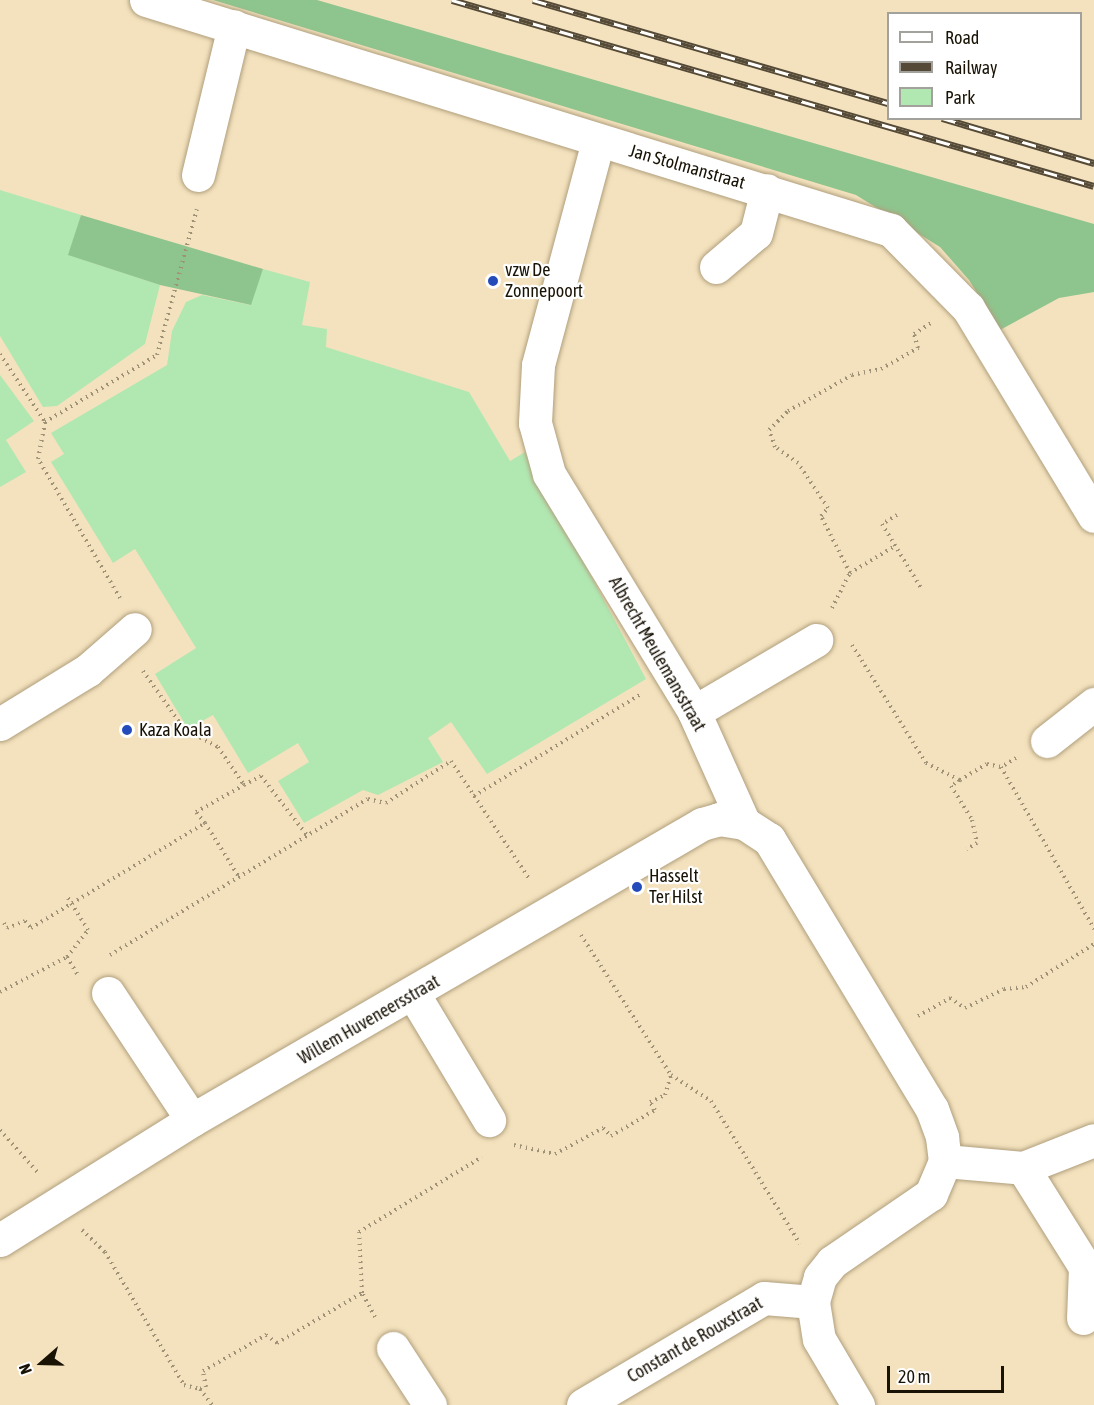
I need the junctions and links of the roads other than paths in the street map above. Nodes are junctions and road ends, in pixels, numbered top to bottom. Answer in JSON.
{"nodes":[{"id":1,"x":146,"y":0,"type":"edge"},
{"id":2,"x":234,"y":26,"type":"junction"},
{"id":3,"x":598,"y":141,"type":"junction"},
{"id":4,"x":198,"y":175,"type":"road end"},
{"id":5,"x":767,"y":190,"type":"junction"},
{"id":6,"x":716,"y":267,"type":"dead end"},
{"id":7,"x":1094,"y":516,"type":"edge"},
{"id":8,"x":126,"y":637,"type":"road end"},
{"id":9,"x":816,"y":640,"type":"road end"},
{"id":10,"x":1094,"y":704,"type":"edge"},
{"id":11,"x":694,"y":712,"type":"junction"},
{"id":12,"x":0,"y":724,"type":"edge"},
{"id":13,"x":1047,"y":741,"type":"road end"},
{"id":14,"x":744,"y":823,"type":"junction"},
{"id":15,"x":108,"y":993,"type":"dead end"},
{"id":16,"x":414,"y":995,"type":"junction"},
{"id":17,"x":192,"y":1120,"type":"junction"},
{"id":18,"x":495,"y":1125,"type":"road end"},
{"id":19,"x":1094,"y":1140,"type":"edge"},
{"id":20,"x":945,"y":1161,"type":"junction"},
{"id":21,"x":1023,"y":1168,"type":"junction"},
{"id":22,"x":0,"y":1240,"type":"edge"},
{"id":23,"x":817,"y":1290,"type":"junction"},
{"id":24,"x":1083,"y":1318,"type":"dead end"},
{"id":25,"x":393,"y":1348,"type":"road end"},
{"id":26,"x":430,"y":1405,"type":"edge"},
{"id":27,"x":583,"y":1405,"type":"edge"},
{"id":28,"x":858,"y":1405,"type":"edge"}],
"edges":[{"from":1,"to":2,"type":"street","name":"Jan Stolmanstraat"},
{"from":2,"to":3,"type":"street","name":"Jan Stolmanstraat"},
{"from":2,"to":4,"type":"street"},
{"from":3,"to":5,"type":"street","name":"Jan Stolmanstraat"},
{"from":3,"to":11,"type":"street","name":"Albrecht Meulemansstraat"},
{"from":5,"to":6,"type":"street"},
{"from":5,"to":7,"type":"street","name":"Jan Stolmanstraat"},
{"from":8,"to":12,"type":"street"},
{"from":9,"to":11,"type":"street"},
{"from":10,"to":13,"type":"street"},
{"from":11,"to":14,"type":"street","name":"Albrecht Meulemansstraat"},
{"from":14,"to":16,"type":"street","name":"Willem Huveneersstraat"},
{"from":14,"to":20,"type":"street"},
{"from":15,"to":17,"type":"street"},
{"from":16,"to":17,"type":"street","name":"Willem Huveneersstraat"},
{"from":16,"to":18,"type":"street"},
{"from":17,"to":22,"type":"street","name":"Willem Huveneersstraat"},
{"from":19,"to":21,"type":"street"},
{"from":20,"to":21,"type":"street"},
{"from":20,"to":23,"type":"street"},
{"from":21,"to":24,"type":"street"},
{"from":23,"to":27,"type":"street","name":"Constant de Rouxstraat"},
{"from":23,"to":28,"type":"street"},
{"from":25,"to":26,"type":"street"}]}
